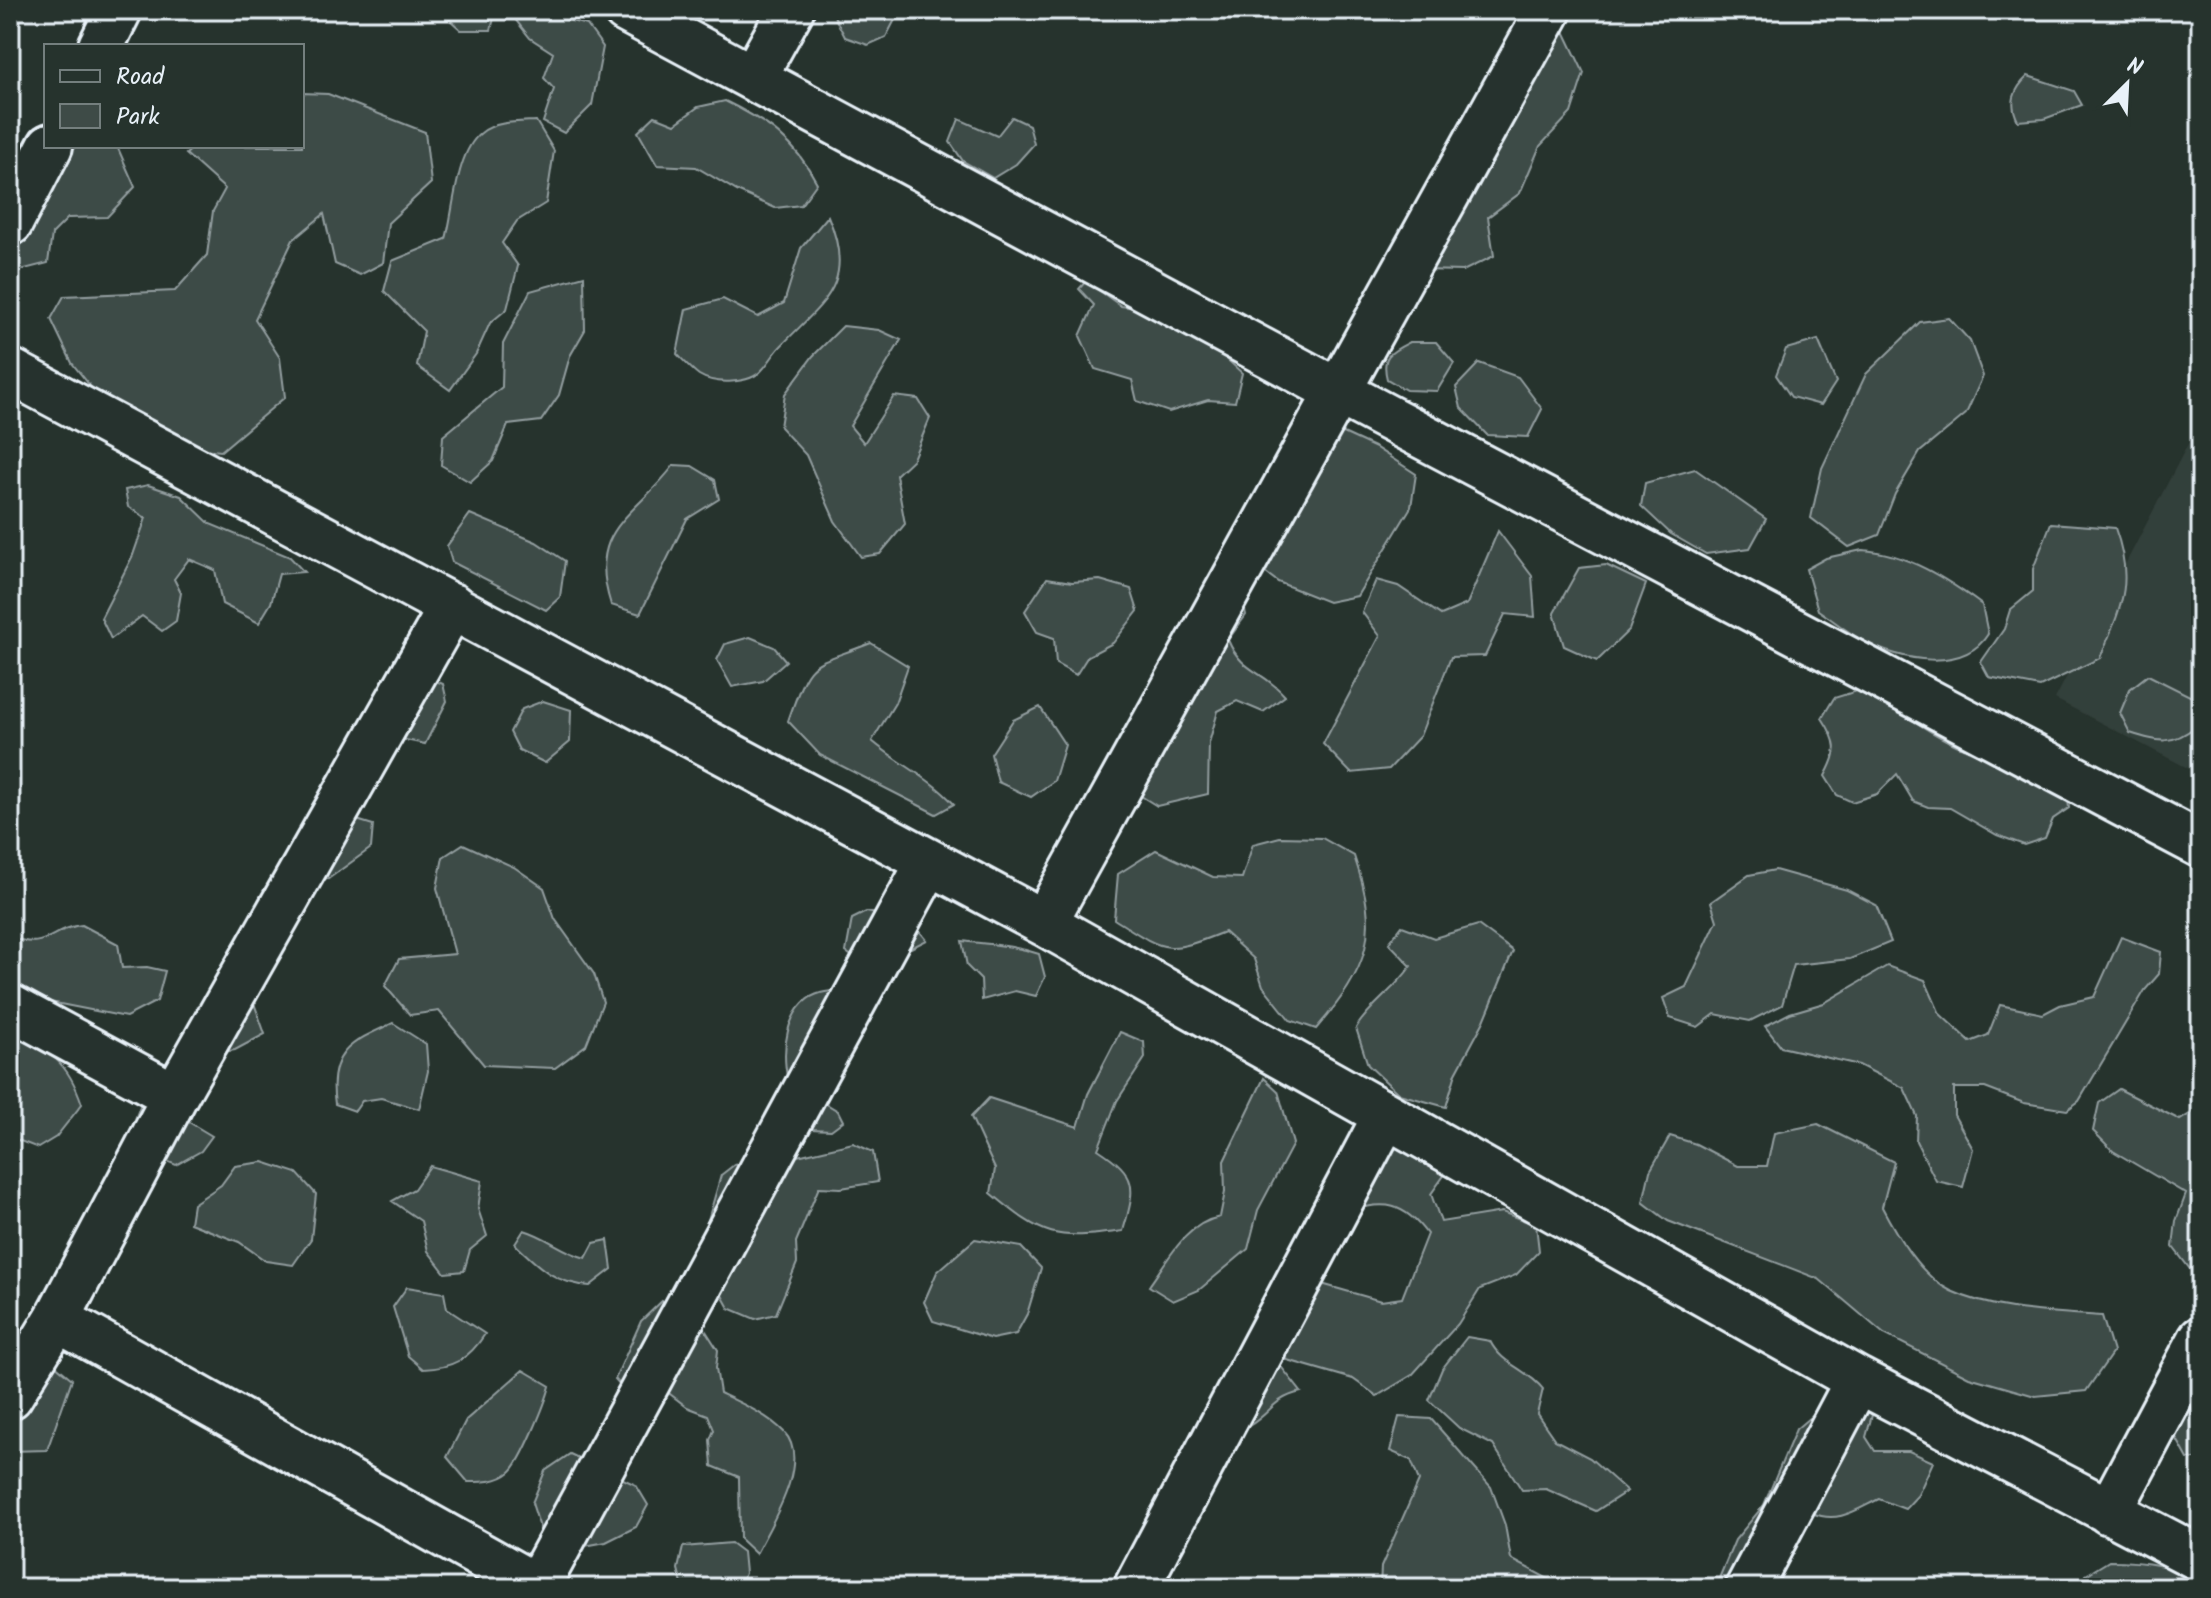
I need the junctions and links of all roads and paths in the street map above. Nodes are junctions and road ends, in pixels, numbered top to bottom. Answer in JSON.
{"nodes":[{"id":1,"x":119,"y":10,"type":"edge"},
{"id":2,"x":626,"y":10,"type":"edge"},
{"id":3,"x":791,"y":10,"type":"edge"},
{"id":4,"x":1549,"y":10,"type":"edge"},
{"id":5,"x":102,"y":44,"type":"edge"},
{"id":6,"x":753,"y":78,"type":"junction"},
{"id":7,"x":49,"y":148,"type":"edge"},
{"id":8,"x":10,"y":223,"type":"edge"},
{"id":9,"x":10,"y":371,"type":"edge"},
{"id":10,"x":1337,"y":391,"type":"junction"},
{"id":11,"x":452,"y":606,"type":"junction"},
{"id":12,"x":2201,"y":845,"type":"edge"},
{"id":13,"x":929,"y":862,"type":"junction"},
{"id":14,"x":1044,"y":923,"type":"junction"},
{"id":15,"x":10,"y":1007,"type":"edge"},
{"id":16,"x":175,"y":1096,"type":"junction"},
{"id":17,"x":1385,"y":1117,"type":"junction"},
{"id":18,"x":57,"y":1319,"type":"junction"},
{"id":19,"x":2201,"y":1339,"type":"edge"},
{"id":20,"x":1858,"y":1380,"type":"junction"},
{"id":21,"x":10,"y":1396,"type":"edge"},
{"id":22,"x":2109,"y":1512,"type":"junction"},
{"id":23,"x":2201,"y":1559,"type":"edge"},
{"id":24,"x":537,"y":1588,"type":"edge"},
{"id":25,"x":1136,"y":1588,"type":"edge"},
{"id":26,"x":1748,"y":1588,"type":"edge"}],
"edges":[{"from":1,"to":5,"type":"street"},
{"from":2,"to":6,"type":"street"},
{"from":3,"to":6,"type":"street"},
{"from":4,"to":10,"type":"street"},
{"from":6,"to":10,"type":"street"},
{"from":7,"to":8,"type":"street"},
{"from":9,"to":11,"type":"street"},
{"from":10,"to":12,"type":"street"},
{"from":10,"to":14,"type":"street"},
{"from":11,"to":13,"type":"street"},
{"from":11,"to":16,"type":"street"},
{"from":13,"to":14,"type":"street"},
{"from":13,"to":24,"type":"street"},
{"from":14,"to":17,"type":"street"},
{"from":15,"to":16,"type":"street"},
{"from":16,"to":18,"type":"street"},
{"from":17,"to":20,"type":"street"},
{"from":17,"to":25,"type":"street"},
{"from":18,"to":21,"type":"street"},
{"from":18,"to":24,"type":"street"},
{"from":19,"to":22,"type":"street"},
{"from":20,"to":22,"type":"street"},
{"from":20,"to":26,"type":"street"},
{"from":22,"to":23,"type":"street"}]}
